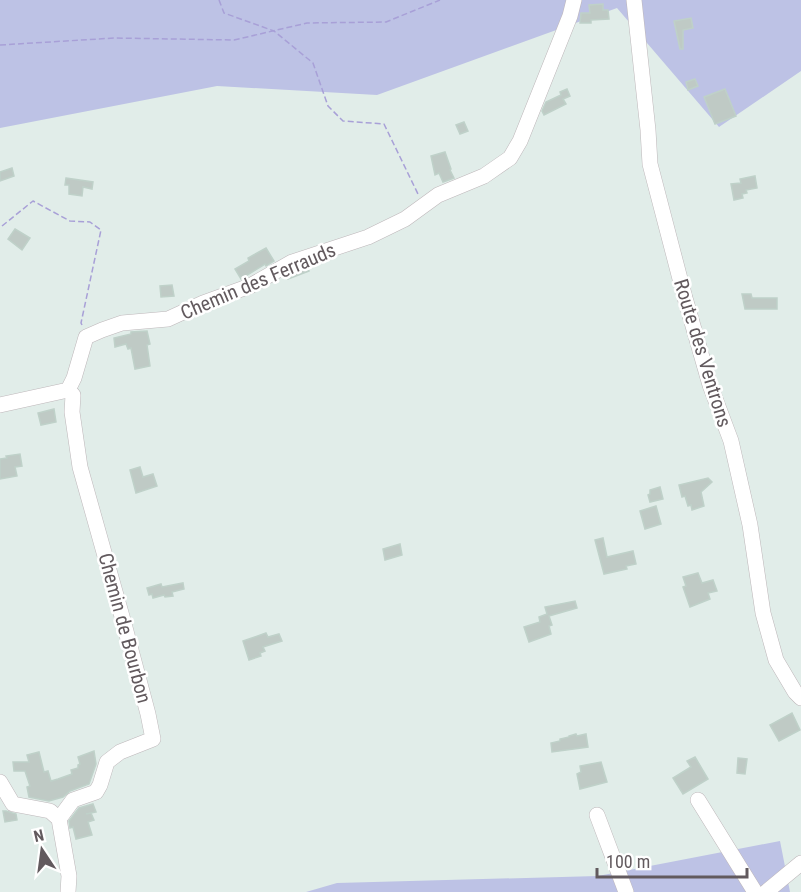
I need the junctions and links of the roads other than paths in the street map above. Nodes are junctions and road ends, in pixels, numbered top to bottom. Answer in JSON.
{"nodes":[{"id":1,"x":574,"y":0,"type":"edge"},
{"id":2,"x":634,"y":0,"type":"edge"},
{"id":3,"x":68,"y":390,"type":"junction"},
{"id":4,"x":0,"y":405,"type":"edge"},
{"id":5,"x":801,"y":698,"type":"edge"},
{"id":6,"x":0,"y":782,"type":"edge"},
{"id":7,"x":698,"y":800,"type":"dead end"},
{"id":8,"x":597,"y":814,"type":"dead end"},
{"id":9,"x":59,"y":819,"type":"junction"},
{"id":10,"x":801,"y":863,"type":"edge"},
{"id":11,"x":68,"y":892,"type":"edge"},
{"id":12,"x":626,"y":892,"type":"edge"},
{"id":13,"x":755,"y":892,"type":"edge"},
{"id":14,"x":766,"y":892,"type":"edge"}],
"edges":[{"from":1,"to":3,"type":"street","name":"Chemin des Ferrauds"},
{"from":2,"to":5,"type":"street","name":"Route des Ventrons"},
{"from":3,"to":4,"type":"street"},
{"from":3,"to":9,"type":"street","name":"Chemin de Bourbon"},
{"from":6,"to":9,"type":"street"},
{"from":7,"to":13,"type":"street"},
{"from":8,"to":12,"type":"street"},
{"from":9,"to":11,"type":"street"},
{"from":10,"to":14,"type":"street"}]}
